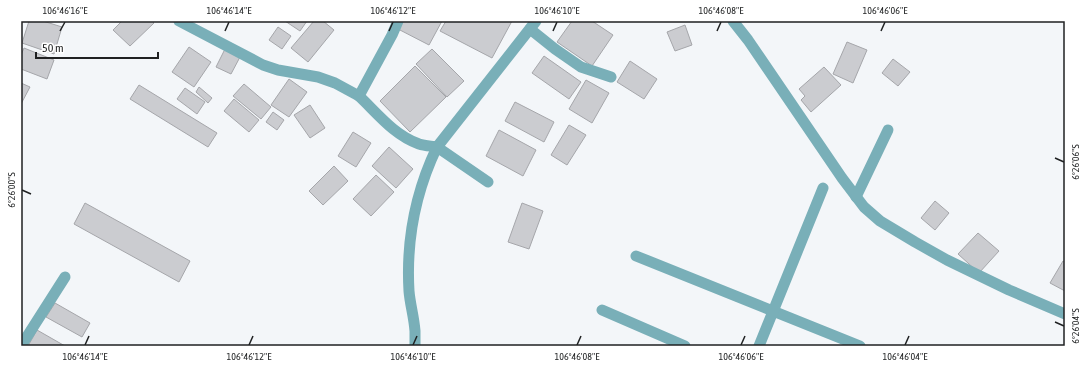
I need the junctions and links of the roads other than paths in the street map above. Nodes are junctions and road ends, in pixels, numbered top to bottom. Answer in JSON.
{"nodes":[{"id":1,"x":179,"y":21,"type":"edge"},
{"id":2,"x":398,"y":21,"type":"edge"},
{"id":3,"x":733,"y":21,"type":"edge"},
{"id":4,"x":533,"y":25,"type":"edge"},
{"id":5,"x":611,"y":77,"type":"dead end"},
{"id":6,"x":359,"y":96,"type":"junction"},
{"id":7,"x":888,"y":130,"type":"dead end"},
{"id":8,"x":437,"y":147,"type":"junction"},
{"id":9,"x":488,"y":182,"type":"dead end"},
{"id":10,"x":823,"y":188,"type":"dead end"},
{"id":11,"x":856,"y":197,"type":"junction"},
{"id":12,"x":636,"y":256,"type":"dead end"},
{"id":13,"x":65,"y":277,"type":"dead end"},
{"id":14,"x":602,"y":310,"type":"dead end"},
{"id":15,"x":773,"y":311,"type":"junction"},
{"id":16,"x":1065,"y":314,"type":"edge"},
{"id":17,"x":22,"y":346,"type":"edge"},
{"id":18,"x":414,"y":346,"type":"edge"},
{"id":19,"x":685,"y":346,"type":"edge"},
{"id":20,"x":759,"y":346,"type":"edge"},
{"id":21,"x":860,"y":346,"type":"edge"}],
"edges":[{"from":1,"to":6,"type":"street"},
{"from":2,"to":6,"type":"street"},
{"from":3,"to":11,"type":"street"},
{"from":4,"to":5,"type":"street"},
{"from":4,"to":8,"type":"street"},
{"from":6,"to":8,"type":"street"},
{"from":7,"to":11,"type":"street"},
{"from":8,"to":9,"type":"street"},
{"from":8,"to":18,"type":"street"},
{"from":10,"to":15,"type":"street"},
{"from":11,"to":16,"type":"street"},
{"from":12,"to":15,"type":"street"},
{"from":13,"to":17,"type":"street"},
{"from":14,"to":19,"type":"street"},
{"from":15,"to":20,"type":"street"},
{"from":15,"to":21,"type":"street"}]}
